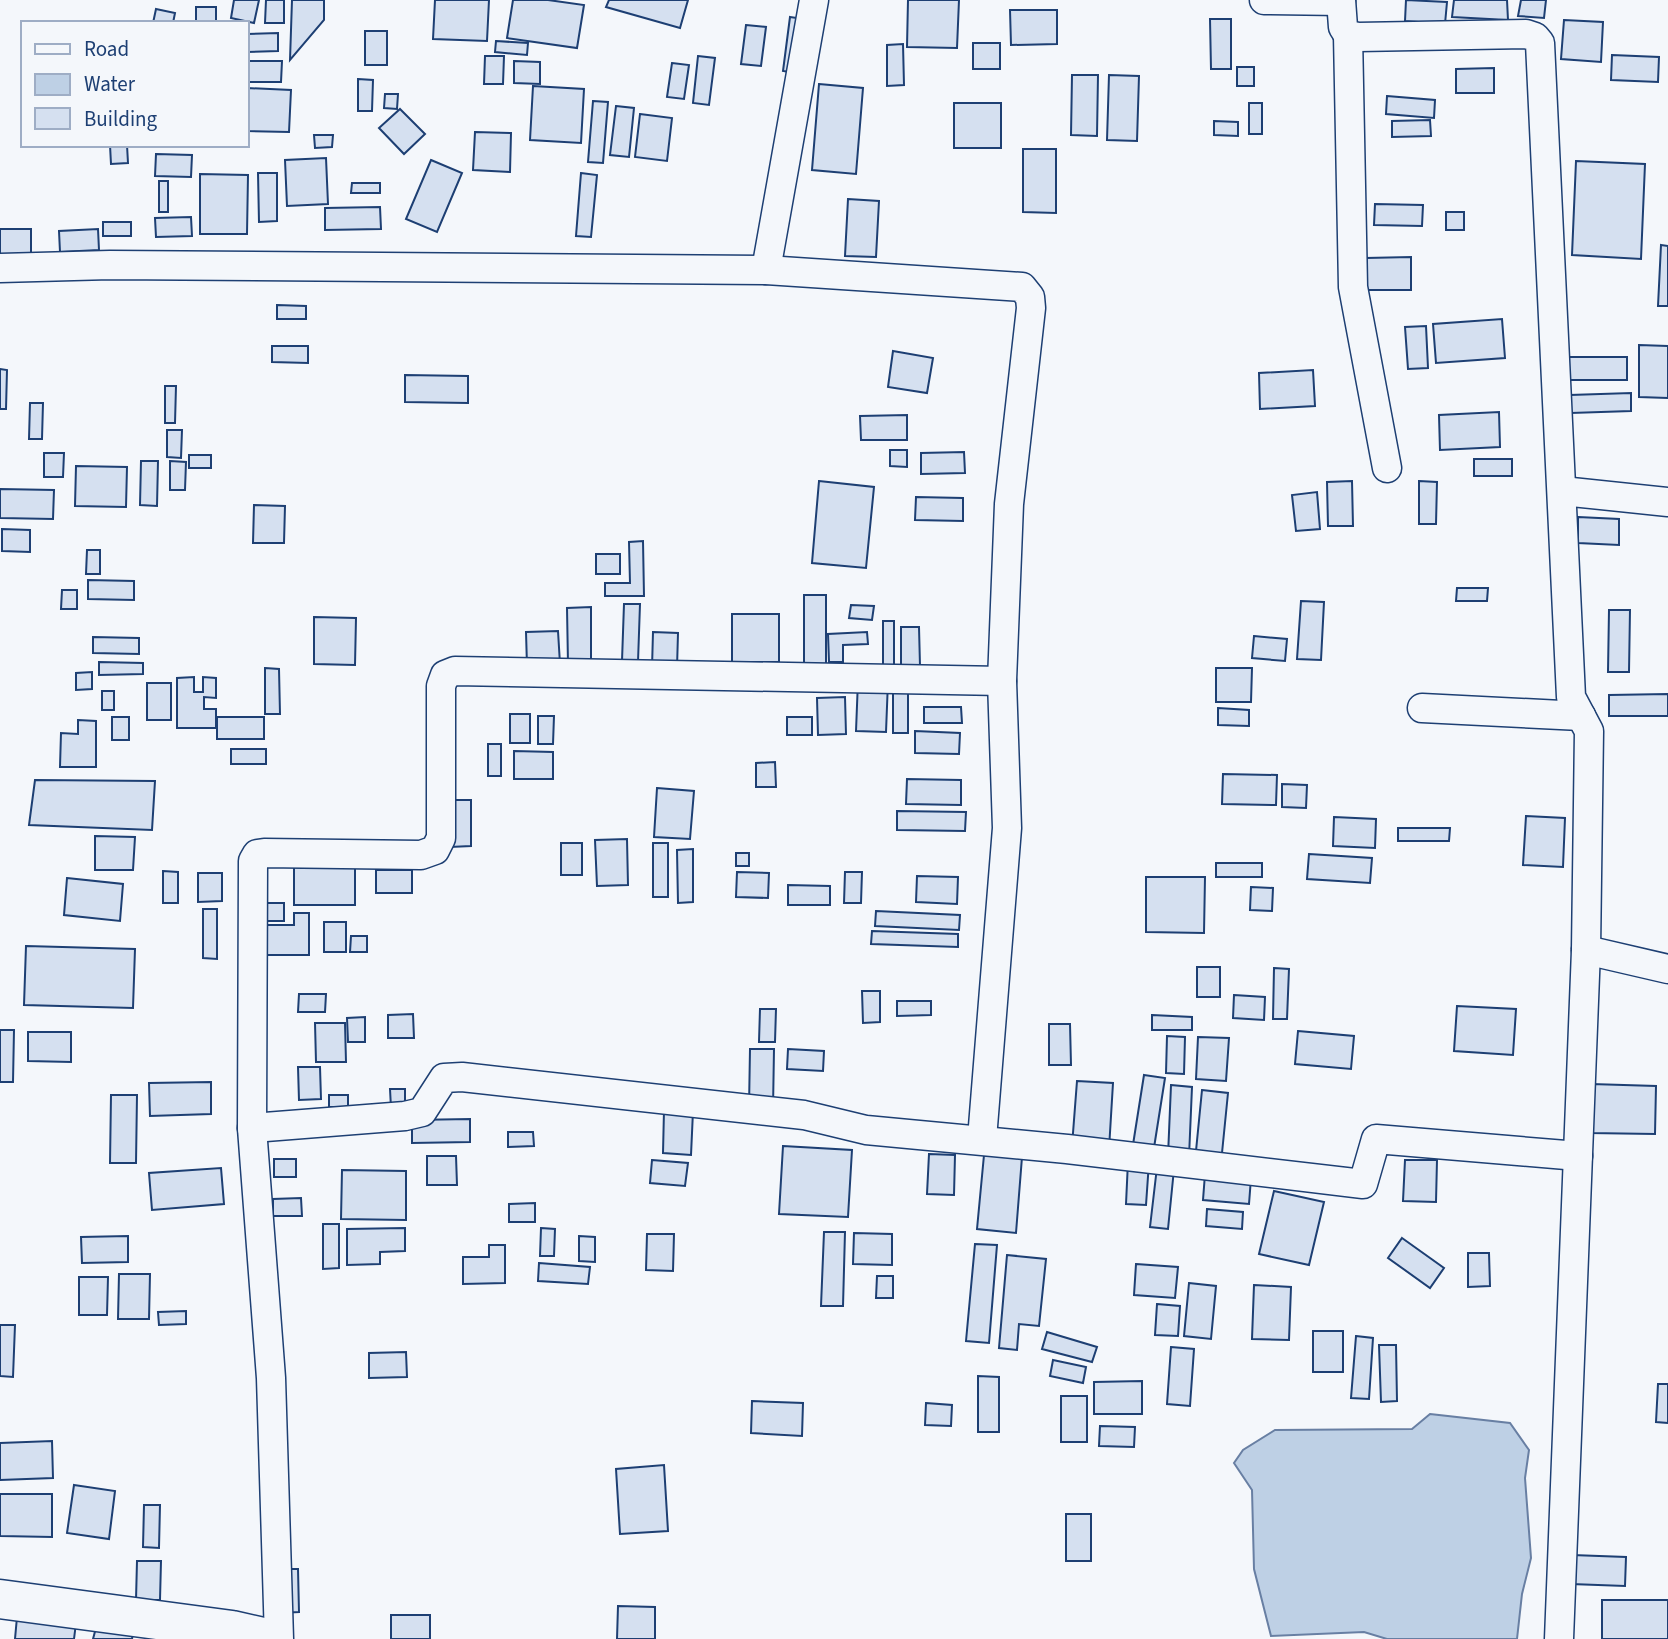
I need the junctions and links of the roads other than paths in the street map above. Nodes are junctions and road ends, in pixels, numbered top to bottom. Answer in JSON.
{"nodes":[{"id":1,"x":814,"y":0,"type":"edge"},
{"id":2,"x":1264,"y":0,"type":"edge"},
{"id":3,"x":1341,"y":1,"type":"edge"},
{"id":4,"x":1348,"y":35,"type":"junction"},
{"id":5,"x":0,"y":268,"type":"edge"},
{"id":6,"x":766,"y":270,"type":"junction"},
{"id":7,"x":1387,"y":468,"type":"dead end"},
{"id":8,"x":1562,"y":491,"type":"junction"},
{"id":9,"x":1668,"y":502,"type":"edge"},
{"id":10,"x":1002,"y":681,"type":"junction"},
{"id":11,"x":1422,"y":708,"type":"dead end"},
{"id":12,"x":1581,"y":716,"type":"junction"},
{"id":13,"x":1586,"y":950,"type":"junction"},
{"id":14,"x":1668,"y":969,"type":"edge"},
{"id":15,"x":252,"y":1128,"type":"junction"},
{"id":16,"x":982,"y":1139,"type":"junction"},
{"id":17,"x":1578,"y":1156,"type":"junction"},
{"id":18,"x":0,"y":1599,"type":"edge"},
{"id":19,"x":272,"y":1639,"type":"edge"},
{"id":20,"x":279,"y":1639,"type":"edge"},
{"id":21,"x":1559,"y":1639,"type":"edge"}],
"edges":[{"from":1,"to":6,"type":"street"},
{"from":2,"to":3,"type":"street"},
{"from":3,"to":4,"type":"street"},
{"from":4,"to":7,"type":"street"},
{"from":4,"to":8,"type":"street"},
{"from":5,"to":6,"type":"street"},
{"from":6,"to":10,"type":"street"},
{"from":8,"to":9,"type":"street"},
{"from":8,"to":12,"type":"street"},
{"from":10,"to":15,"type":"street"},
{"from":10,"to":16,"type":"street"},
{"from":11,"to":12,"type":"street"},
{"from":12,"to":13,"type":"street"},
{"from":13,"to":14,"type":"street"},
{"from":13,"to":17,"type":"street"},
{"from":15,"to":16,"type":"street"},
{"from":15,"to":20,"type":"street"},
{"from":16,"to":17,"type":"street"},
{"from":17,"to":21,"type":"street"},
{"from":18,"to":19,"type":"street"}]}
